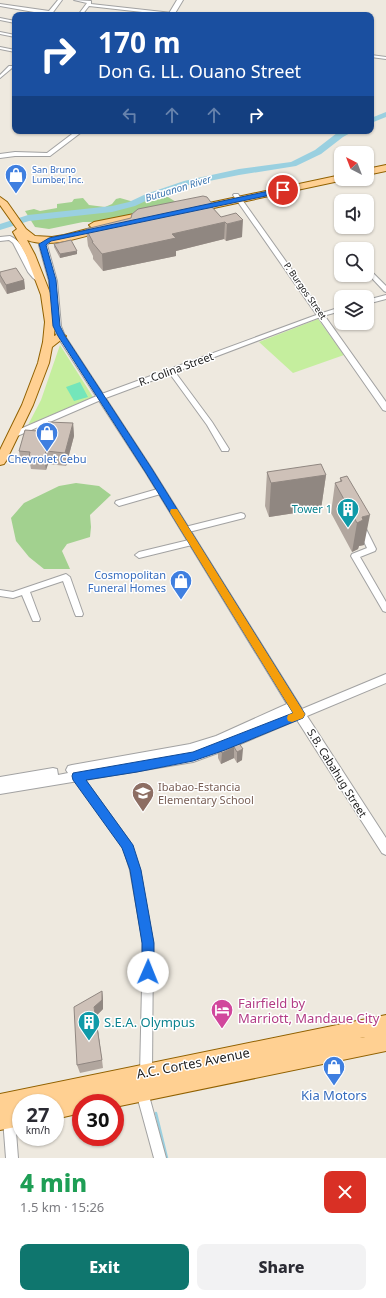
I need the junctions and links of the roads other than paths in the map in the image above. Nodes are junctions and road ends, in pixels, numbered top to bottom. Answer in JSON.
{"nodes":[{"id":1,"x":60,"y":0,"type":"edge"},
{"id":2,"x":76,"y":0,"type":"edge"},
{"id":3,"x":180,"y":0,"type":"edge"},
{"id":4,"x":0,"y":5,"type":"edge"},
{"id":5,"x":87,"y":5,"type":"junction"},
{"id":6,"x":39,"y":12,"type":"edge"},
{"id":7,"x":51,"y":12,"type":"edge"},
{"id":8,"x":82,"y":12,"type":"edge"},
{"id":9,"x":146,"y":12,"type":"edge"},
{"id":10,"x":174,"y":12,"type":"edge"},
{"id":11,"x":0,"y":20,"type":"edge"},
{"id":12,"x":12,"y":22,"type":"edge"},
{"id":13,"x":0,"y":34,"type":"edge"},
{"id":14,"x":12,"y":36,"type":"edge"},
{"id":15,"x":0,"y":48,"type":"edge"},
{"id":16,"x":12,"y":50,"type":"edge"},
{"id":17,"x":374,"y":56,"type":"edge"},
{"id":18,"x":386,"y":58,"type":"edge"},
{"id":19,"x":12,"y":67,"type":"edge"},
{"id":20,"x":0,"y":77,"type":"edge"},
{"id":21,"x":76,"y":134,"type":"edge"},
{"id":22,"x":0,"y":156,"type":"edge"},
{"id":23,"x":386,"y":164,"type":"edge"},
{"id":24,"x":374,"y":167,"type":"edge"},
{"id":25,"x":386,"y":168,"type":"edge"},
{"id":26,"x":374,"y":171,"type":"edge"},
{"id":27,"x":334,"y":175,"type":"edge"},
{"id":28,"x":334,"y":179,"type":"edge"},
{"id":29,"x":0,"y":192,"type":"edge"},
{"id":30,"x":238,"y":198,"type":"junction"},
{"id":31,"x":0,"y":200,"type":"edge"},
{"id":32,"x":0,"y":206,"type":"edge"},
{"id":33,"x":185,"y":208,"type":"edge"},
{"id":34,"x":21,"y":212,"type":"dead end"},
{"id":35,"x":9,"y":214,"type":"junction"},
{"id":36,"x":103,"y":223,"type":"junction"},
{"id":37,"x":73,"y":226,"type":"dead end"},
{"id":38,"x":27,"y":229,"type":"junction"},
{"id":39,"x":58,"y":229,"type":"dead end"},
{"id":40,"x":0,"y":239,"type":"edge"},
{"id":41,"x":49,"y":240,"type":"junction"},
{"id":42,"x":29,"y":250,"type":"junction"},
{"id":43,"x":374,"y":277,"type":"edge"},
{"id":44,"x":42,"y":285,"type":"junction"},
{"id":45,"x":386,"y":290,"type":"edge"},
{"id":46,"x":386,"y":297,"type":"edge"},
{"id":47,"x":374,"y":300,"type":"edge"},
{"id":48,"x":334,"y":311,"type":"edge"},
{"id":49,"x":321,"y":315,"type":"junction"},
{"id":50,"x":61,"y":336,"type":"junction"},
{"id":51,"x":47,"y":346,"type":"junction"},
{"id":52,"x":171,"y":371,"type":"junction"},
{"id":53,"x":101,"y":397,"type":"junction"},
{"id":54,"x":386,"y":408,"type":"edge"},
{"id":55,"x":12,"y":437,"type":"junction"},
{"id":56,"x":0,"y":447,"type":"edge"},
{"id":57,"x":225,"y":449,"type":"dead end"},
{"id":58,"x":0,"y":461,"type":"edge"},
{"id":59,"x":161,"y":491,"type":"junction"},
{"id":60,"x":119,"y":503,"type":"dead end"},
{"id":61,"x":241,"y":516,"type":"dead end"},
{"id":62,"x":356,"y":519,"type":"edge"},
{"id":63,"x":185,"y":530,"type":"junction"},
{"id":64,"x":192,"y":542,"type":"junction"},
{"id":65,"x":139,"y":555,"type":"dead end"},
{"id":66,"x":25,"y":591,"type":"junction"},
{"id":67,"x":0,"y":593,"type":"edge"},
{"id":68,"x":386,"y":609,"type":"edge"},
{"id":69,"x":80,"y":614,"type":"dead end"},
{"id":70,"x":36,"y":619,"type":"dead end"},
{"id":71,"x":386,"y":678,"type":"edge"},
{"id":72,"x":297,"y":710,"type":"junction"},
{"id":73,"x":116,"y":767,"type":"junction"},
{"id":74,"x":77,"y":776,"type":"junction"},
{"id":75,"x":1,"y":785,"type":"edge"},
{"id":76,"x":386,"y":849,"type":"edge"},
{"id":77,"x":386,"y":1024,"type":"edge"},
{"id":78,"x":338,"y":1033,"type":"junction"},
{"id":79,"x":386,"y":1042,"type":"edge"},
{"id":80,"x":342,"y":1051,"type":"junction"},
{"id":81,"x":145,"y":1072,"type":"junction"},
{"id":82,"x":145,"y":1091,"type":"junction"},
{"id":83,"x":124,"y":1095,"type":"edge"},
{"id":84,"x":0,"y":1103,"type":"edge"},
{"id":85,"x":10,"y":1119,"type":"edge"},
{"id":86,"x":12,"y":1158,"type":"edge"},
{"id":87,"x":160,"y":1158,"type":"edge"}],
"edges":[{"from":1,"to":7,"type":"street"},
{"from":2,"to":5,"type":"street"},
{"from":3,"to":10,"type":"street"},
{"from":4,"to":6,"type":"street"},
{"from":5,"to":8,"type":"street"},
{"from":5,"to":9,"type":"street"},
{"from":11,"to":12,"type":"street"},
{"from":13,"to":14,"type":"street"},
{"from":15,"to":16,"type":"street"},
{"from":17,"to":18,"type":"street"},
{"from":19,"to":20,"type":"street"},
{"from":21,"to":22,"type":"street"},
{"from":23,"to":24,"type":"main road"},
{"from":25,"to":26,"type":"main road"},
{"from":27,"to":30,"type":"main road"},
{"from":28,"to":30,"type":"main road"},
{"from":29,"to":34,"type":"main road"},
{"from":30,"to":33,"type":"main road"},
{"from":30,"to":49,"type":"street","name":"P. Burgos Street"},
{"from":31,"to":35,"type":"main road"},
{"from":32,"to":35,"type":"main road"},
{"from":35,"to":38,"type":"main road"},
{"from":36,"to":37,"type":"main road"},
{"from":36,"to":38,"type":"main road"},
{"from":36,"to":41,"type":"main road"},
{"from":38,"to":39,"type":"main road"},
{"from":38,"to":41,"type":"main road"},
{"from":38,"to":42,"type":"main road"},
{"from":38,"to":42,"type":"main road"},
{"from":38,"to":44,"type":"main road"},
{"from":40,"to":44,"type":"street"},
{"from":41,"to":50,"type":"street","name":"S.B. Cabahug Street"},
{"from":42,"to":44,"type":"main road"},
{"from":43,"to":45,"type":"street"},
{"from":44,"to":51,"type":"main road"},
{"from":46,"to":47,"type":"street"},
{"from":48,"to":49,"type":"street","name":"R. Colina Street"},
{"from":49,"to":52,"type":"street","name":"R. Colina Street"},
{"from":49,"to":54,"type":"street","name":"P. Burgos Street"},
{"from":50,"to":51,"type":"main road"},
{"from":50,"to":53,"type":"street","name":"S.B. Cabahug Street"},
{"from":51,"to":55,"type":"main road"},
{"from":52,"to":53,"type":"street","name":"R. Colina Street"},
{"from":52,"to":57,"type":"street"},
{"from":53,"to":55,"type":"street","name":"R. Colina Street"},
{"from":53,"to":59,"type":"street","name":"S.B. Cabahug Street"},
{"from":55,"to":56,"type":"street"},
{"from":55,"to":58,"type":"main road"},
{"from":59,"to":60,"type":"street"},
{"from":59,"to":63,"type":"street","name":"S.B. Cabahug Street"},
{"from":61,"to":63,"type":"street"},
{"from":62,"to":68,"type":"street"},
{"from":63,"to":64,"type":"street","name":"S.B. Cabahug Street"},
{"from":64,"to":65,"type":"street"},
{"from":64,"to":72,"type":"street","name":"S.B. Cabahug Street"},
{"from":66,"to":67,"type":"street"},
{"from":66,"to":69,"type":"street"},
{"from":66,"to":70,"type":"street"},
{"from":71,"to":72,"type":"street"},
{"from":72,"to":73,"type":"street"},
{"from":72,"to":76,"type":"street","name":"S.B. Cabahug Street"},
{"from":73,"to":74,"type":"street"},
{"from":73,"to":75,"type":"street"},
{"from":74,"to":75,"type":"street"},
{"from":74,"to":81,"type":"street"},
{"from":77,"to":78,"type":"main road","name":"A.C. Cortes Avenue"},
{"from":78,"to":80,"type":"main road"},
{"from":78,"to":81,"type":"main road","name":"A.C. Cortes Avenue"},
{"from":79,"to":80,"type":"main road","name":"A.C. Cortes Avenue"},
{"from":80,"to":82,"type":"main road","name":"A.C. Cortes Avenue"},
{"from":81,"to":82,"type":"street"},
{"from":81,"to":84,"type":"main road","name":"A.C. Cortes Avenue"},
{"from":82,"to":83,"type":"main road","name":"A.C. Cortes Avenue"},
{"from":82,"to":87,"type":"street"},
{"from":85,"to":86,"type":"street"}]}
